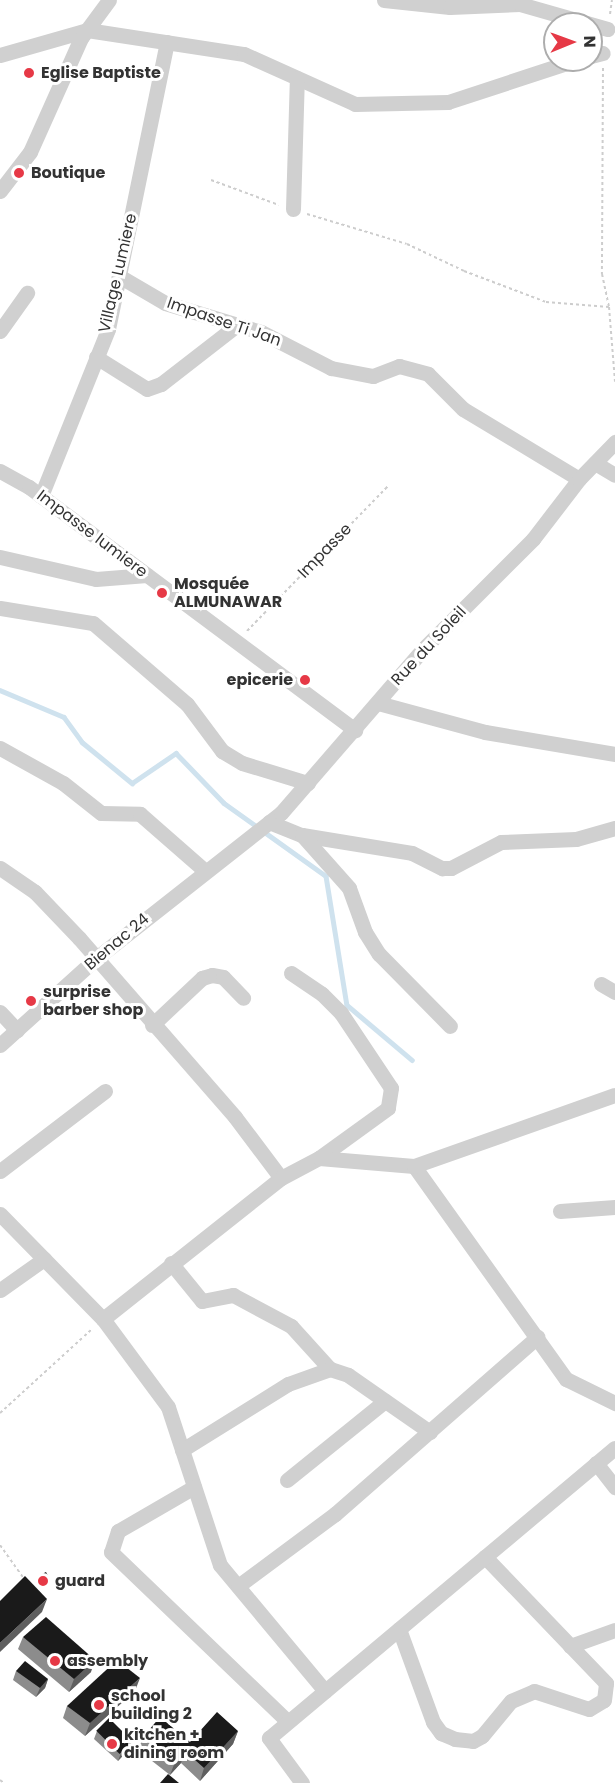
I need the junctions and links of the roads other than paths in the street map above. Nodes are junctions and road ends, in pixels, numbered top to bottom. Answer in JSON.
{"nodes":[{"id":1,"x":109,"y":0,"type":"edge"},
{"id":2,"x":384,"y":0,"type":"edge"},
{"id":3,"x":608,"y":29,"type":"road end"},
{"id":4,"x":87,"y":30,"type":"junction"},
{"id":5,"x":167,"y":42,"type":"junction"},
{"id":6,"x":0,"y":55,"type":"edge"},
{"id":7,"x":543,"y":71,"type":"edge"},
{"id":8,"x":297,"y":78,"type":"junction"},
{"id":9,"x":0,"y":190,"type":"edge"},
{"id":10,"x":294,"y":209,"type":"road end"},
{"id":11,"x":119,"y":276,"type":"junction"},
{"id":12,"x":27,"y":293,"type":"dead end"},
{"id":13,"x":237,"y":325,"type":"junction"},
{"id":14,"x":0,"y":331,"type":"edge"},
{"id":15,"x":96,"y":357,"type":"junction"},
{"id":16,"x":615,"y":442,"type":"edge"},
{"id":17,"x":595,"y":463,"type":"junction"},
{"id":18,"x":0,"y":471,"type":"edge"},
{"id":19,"x":615,"y":475,"type":"edge"},
{"id":20,"x":579,"y":479,"type":"junction"},
{"id":21,"x":41,"y":496,"type":"junction"},
{"id":22,"x":0,"y":557,"type":"edge"},
{"id":23,"x":147,"y":575,"type":"junction"},
{"id":24,"x":0,"y":608,"type":"edge"},
{"id":25,"x":378,"y":703,"type":"junction"},
{"id":26,"x":355,"y":730,"type":"junction"},
{"id":27,"x":0,"y":748,"type":"edge"},
{"id":28,"x":615,"y":754,"type":"edge"},
{"id":29,"x":308,"y":783,"type":"junction"},
{"id":30,"x":275,"y":818,"type":"junction"},
{"id":31,"x":615,"y":828,"type":"edge"},
{"id":32,"x":302,"y":834,"type":"junction"},
{"id":33,"x":238,"y":844,"type":"joint"},
{"id":34,"x":0,"y":868,"type":"edge"},
{"id":35,"x":204,"y":871,"type":"junction"},
{"id":36,"x":94,"y":960,"type":"junction"},
{"id":37,"x":291,"y":973,"type":"dead end"},
{"id":38,"x":601,"y":984,"type":"dead end"},
{"id":39,"x":615,"y":992,"type":"edge"},
{"id":40,"x":243,"y":998,"type":"dead end"},
{"id":41,"x":0,"y":1012,"type":"edge"},
{"id":42,"x":152,"y":1024,"type":"junction"},
{"id":43,"x":450,"y":1026,"type":"dead end"},
{"id":44,"x":17,"y":1029,"type":"junction"},
{"id":45,"x":0,"y":1045,"type":"edge"},
{"id":46,"x":105,"y":1091,"type":"dead end"},
{"id":47,"x":614,"y":1099,"type":"edge"},
{"id":48,"x":319,"y":1158,"type":"junction"},
{"id":49,"x":414,"y":1166,"type":"junction"},
{"id":50,"x":0,"y":1171,"type":"edge"},
{"id":51,"x":281,"y":1178,"type":"junction"},
{"id":52,"x":615,"y":1207,"type":"edge"},
{"id":53,"x":560,"y":1211,"type":"dead end"},
{"id":54,"x":0,"y":1214,"type":"edge"},
{"id":55,"x":44,"y":1259,"type":"junction"},
{"id":56,"x":171,"y":1263,"type":"junction"},
{"id":57,"x":0,"y":1290,"type":"edge"},
{"id":58,"x":103,"y":1319,"type":"junction"},
{"id":59,"x":537,"y":1337,"type":"junction"},
{"id":60,"x":330,"y":1368,"type":"junction"},
{"id":61,"x":385,"y":1401,"type":"junction"},
{"id":62,"x":615,"y":1403,"type":"edge"},
{"id":63,"x":430,"y":1432,"type":"junction"},
{"id":64,"x":615,"y":1448,"type":"edge"},
{"id":65,"x":182,"y":1450,"type":"junction"},
{"id":66,"x":596,"y":1463,"type":"junction"},
{"id":67,"x":287,"y":1480,"type":"dead end"},
{"id":68,"x":194,"y":1487,"type":"junction"},
{"id":69,"x":615,"y":1487,"type":"edge"},
{"id":70,"x":485,"y":1557,"type":"junction"},
{"id":71,"x":238,"y":1586,"type":"junction"},
{"id":72,"x":399,"y":1629,"type":"junction"},
{"id":73,"x":615,"y":1630,"type":"edge"},
{"id":74,"x":570,"y":1646,"type":"junction"},
{"id":75,"x":325,"y":1691,"type":"junction"},
{"id":76,"x":288,"y":1722,"type":"junction"},
{"id":77,"x":302,"y":1783,"type":"edge"}],
"edges":[{"from":1,"to":4,"type":"street"},
{"from":2,"to":3,"type":"street"},
{"from":4,"to":5,"type":"street"},
{"from":4,"to":6,"type":"street"},
{"from":4,"to":9,"type":"street"},
{"from":5,"to":8,"type":"street"},
{"from":5,"to":11,"type":"street","name":"Village Lumiere"},
{"from":7,"to":8,"type":"street"},
{"from":8,"to":10,"type":"street"},
{"from":11,"to":13,"type":"street","name":"Impasse Ti Jan"},
{"from":11,"to":15,"type":"street","name":"Village Lumiere"},
{"from":12,"to":14,"type":"street"},
{"from":13,"to":15,"type":"street"},
{"from":13,"to":20,"type":"street","name":"Impasse Ti Jan"},
{"from":15,"to":21,"type":"street","name":"Village Lumiere"},
{"from":16,"to":17,"type":"street","name":"Rue du Soleil"},
{"from":17,"to":19,"type":"street"},
{"from":17,"to":20,"type":"street","name":"Rue du Soleil"},
{"from":18,"to":21,"type":"street","name":"Impasse lumiere"},
{"from":20,"to":25,"type":"street","name":"Rue du Soleil"},
{"from":21,"to":23,"type":"street","name":"Impasse lumiere"},
{"from":22,"to":23,"type":"street"},
{"from":23,"to":26,"type":"street","name":"Impasse lumiere"},
{"from":24,"to":29,"type":"street"},
{"from":25,"to":26,"type":"street","name":"Rue du Soleil"},
{"from":25,"to":28,"type":"street"},
{"from":26,"to":29,"type":"street","name":"Rue du Soleil"},
{"from":27,"to":35,"type":"street"},
{"from":29,"to":30,"type":"street","name":"Rue du Soleil"},
{"from":30,"to":32,"type":"street"},
{"from":30,"to":33,"type":"street","name":"Rue du Soleil"},
{"from":31,"to":32,"type":"street"},
{"from":32,"to":43,"type":"street"},
{"from":33,"to":35,"type":"street","name":"Bienac 24"},
{"from":34,"to":36,"type":"street"},
{"from":35,"to":36,"type":"street","name":"Bienac 24"},
{"from":36,"to":42,"type":"street"},
{"from":36,"to":44,"type":"street","name":"Bienac 24"},
{"from":37,"to":48,"type":"street"},
{"from":38,"to":39,"type":"street"},
{"from":40,"to":42,"type":"street"},
{"from":41,"to":44,"type":"street"},
{"from":42,"to":51,"type":"street"},
{"from":44,"to":45,"type":"street","name":"Bienac 24"},
{"from":46,"to":50,"type":"street"},
{"from":47,"to":49,"type":"street"},
{"from":48,"to":49,"type":"street"},
{"from":48,"to":51,"type":"street"},
{"from":49,"to":59,"type":"street"},
{"from":51,"to":56,"type":"street"},
{"from":52,"to":53,"type":"street"},
{"from":54,"to":55,"type":"street"},
{"from":55,"to":57,"type":"street"},
{"from":55,"to":58,"type":"street"},
{"from":56,"to":58,"type":"street"},
{"from":56,"to":60,"type":"street"},
{"from":58,"to":65,"type":"street"},
{"from":59,"to":62,"type":"street"},
{"from":59,"to":63,"type":"street"},
{"from":60,"to":61,"type":"street"},
{"from":60,"to":65,"type":"street"},
{"from":61,"to":63,"type":"street"},
{"from":61,"to":67,"type":"street"},
{"from":63,"to":71,"type":"street"},
{"from":64,"to":66,"type":"street"},
{"from":65,"to":68,"type":"street"},
{"from":66,"to":69,"type":"street"},
{"from":66,"to":70,"type":"street"},
{"from":68,"to":71,"type":"street"},
{"from":68,"to":76,"type":"street"},
{"from":70,"to":72,"type":"street"},
{"from":70,"to":74,"type":"street"},
{"from":71,"to":75,"type":"street"},
{"from":72,"to":74,"type":"street"},
{"from":72,"to":75,"type":"street"},
{"from":73,"to":74,"type":"street"},
{"from":75,"to":76,"type":"street"},
{"from":76,"to":77,"type":"street"}]}
